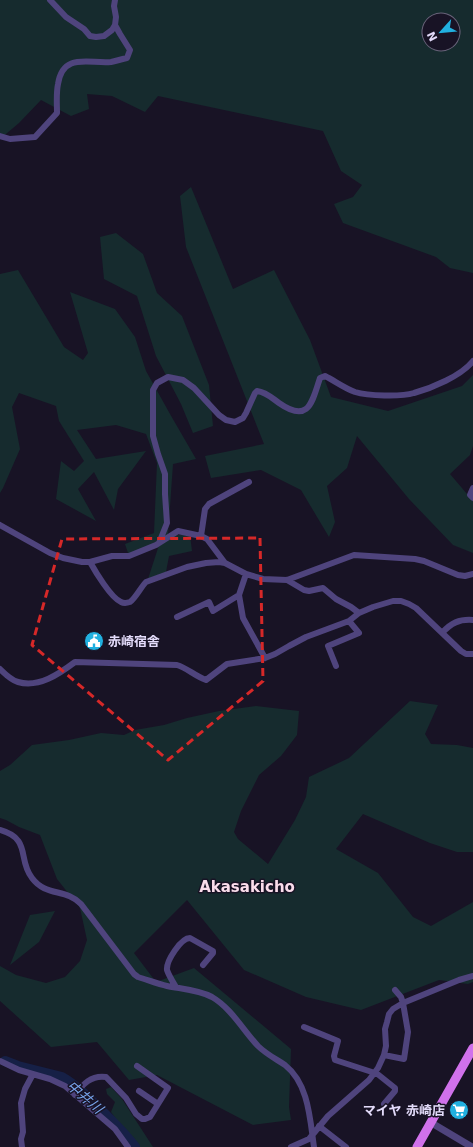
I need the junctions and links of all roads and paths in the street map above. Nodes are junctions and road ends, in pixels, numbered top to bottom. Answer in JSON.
{"nodes":[{"id":1,"x":50,"y":0,"type":"edge"},
{"id":2,"x":115,"y":0,"type":"edge"},
{"id":3,"x":115,"y":25,"type":"junction"},
{"id":4,"x":0,"y":136,"type":"edge"},
{"id":5,"x":473,"y":361,"type":"edge"},
{"id":6,"x":249,"y":482,"type":"dead end"},
{"id":7,"x":473,"y":488,"type":"edge"},
{"id":8,"x":473,"y":498,"type":"edge"},
{"id":9,"x":0,"y":525,"type":"edge"},
{"id":10,"x":201,"y":536,"type":"junction"},
{"id":11,"x":159,"y":543,"type":"junction"},
{"id":12,"x":90,"y":562,"type":"junction"},
{"id":13,"x":225,"y":563,"type":"junction"},
{"id":14,"x":246,"y":574,"type":"junction"},
{"id":15,"x":473,"y":574,"type":"edge"},
{"id":16,"x":287,"y":580,"type":"junction"},
{"id":17,"x":239,"y":595,"type":"junction"},
{"id":18,"x":359,"y":613,"type":"junction"},
{"id":19,"x":177,"y":617,"type":"dead end"},
{"id":20,"x":473,"y":620,"type":"edge"},
{"id":21,"x":349,"y":621,"type":"junction"},
{"id":22,"x":442,"y":633,"type":"junction"},
{"id":23,"x":473,"y":654,"type":"edge"},
{"id":24,"x":265,"y":658,"type":"junction"},
{"id":25,"x":336,"y":666,"type":"dead end"},
{"id":26,"x":0,"y":669,"type":"edge"},
{"id":27,"x":0,"y":830,"type":"edge"},
{"id":28,"x":203,"y":965,"type":"dead end"},
{"id":29,"x":473,"y":976,"type":"edge"},
{"id":30,"x":176,"y":987,"type":"junction"},
{"id":31,"x":395,"y":990,"type":"dead end"},
{"id":32,"x":403,"y":1003,"type":"junction"},
{"id":33,"x":304,"y":1027,"type":"dead end"},
{"id":34,"x":473,"y":1048,"type":"edge"},
{"id":35,"x":384,"y":1055,"type":"junction"},
{"id":36,"x":0,"y":1061,"type":"edge"},
{"id":37,"x":137,"y":1066,"type":"dead end"},
{"id":38,"x":375,"y":1072,"type":"junction"},
{"id":39,"x":32,"y":1074,"type":"junction"},
{"id":40,"x":139,"y":1091,"type":"dead end"},
{"id":41,"x":76,"y":1094,"type":"junction"},
{"id":42,"x":158,"y":1104,"type":"junction"},
{"id":43,"x":384,"y":1104,"type":"dead end"},
{"id":44,"x":430,"y":1122,"type":"junction"},
{"id":45,"x":319,"y":1126,"type":"junction"},
{"id":46,"x":312,"y":1135,"type":"junction"},
{"id":47,"x":22,"y":1147,"type":"edge"},
{"id":48,"x":128,"y":1147,"type":"edge"},
{"id":49,"x":291,"y":1147,"type":"edge"},
{"id":50,"x":314,"y":1147,"type":"edge"},
{"id":51,"x":346,"y":1147,"type":"edge"},
{"id":52,"x":417,"y":1147,"type":"edge"},
{"id":53,"x":472,"y":1147,"type":"edge"}],
"edges":[{"from":1,"to":3,"type":"street"},
{"from":2,"to":3,"type":"street"},
{"from":3,"to":4,"type":"street"},
{"from":5,"to":11,"type":"street"},
{"from":6,"to":10,"type":"street"},
{"from":7,"to":8,"type":"street"},
{"from":9,"to":12,"type":"street"},
{"from":10,"to":11,"type":"street"},
{"from":10,"to":13,"type":"street"},
{"from":11,"to":12,"type":"street"},
{"from":12,"to":13,"type":"street"},
{"from":13,"to":14,"type":"street"},
{"from":14,"to":16,"type":"street"},
{"from":14,"to":17,"type":"street"},
{"from":15,"to":16,"type":"street"},
{"from":16,"to":18,"type":"street"},
{"from":17,"to":19,"type":"street"},
{"from":17,"to":24,"type":"street"},
{"from":18,"to":21,"type":"street"},
{"from":18,"to":22,"type":"street"},
{"from":20,"to":22,"type":"street"},
{"from":21,"to":24,"type":"street"},
{"from":21,"to":25,"type":"street"},
{"from":22,"to":23,"type":"street"},
{"from":24,"to":26,"type":"street"},
{"from":27,"to":30,"type":"street"},
{"from":28,"to":30,"type":"street"},
{"from":29,"to":32,"type":"street"},
{"from":30,"to":46,"type":"street"},
{"from":31,"to":32,"type":"street"},
{"from":32,"to":35,"type":"street"},
{"from":32,"to":35,"type":"street"},
{"from":33,"to":38,"type":"street"},
{"from":34,"to":44,"type":"main road"},
{"from":35,"to":38,"type":"street"},
{"from":36,"to":39,"type":"street"},
{"from":37,"to":42,"type":"street"},
{"from":38,"to":43,"type":"street"},
{"from":38,"to":45,"type":"street"},
{"from":39,"to":41,"type":"street"},
{"from":39,"to":47,"type":"street"},
{"from":40,"to":42,"type":"street"},
{"from":41,"to":42,"type":"street"},
{"from":41,"to":48,"type":"street"},
{"from":44,"to":52,"type":"main road"},
{"from":44,"to":53,"type":"street"},
{"from":45,"to":46,"type":"street"},
{"from":45,"to":51,"type":"street"},
{"from":46,"to":49,"type":"street"},
{"from":46,"to":50,"type":"street"}]}
